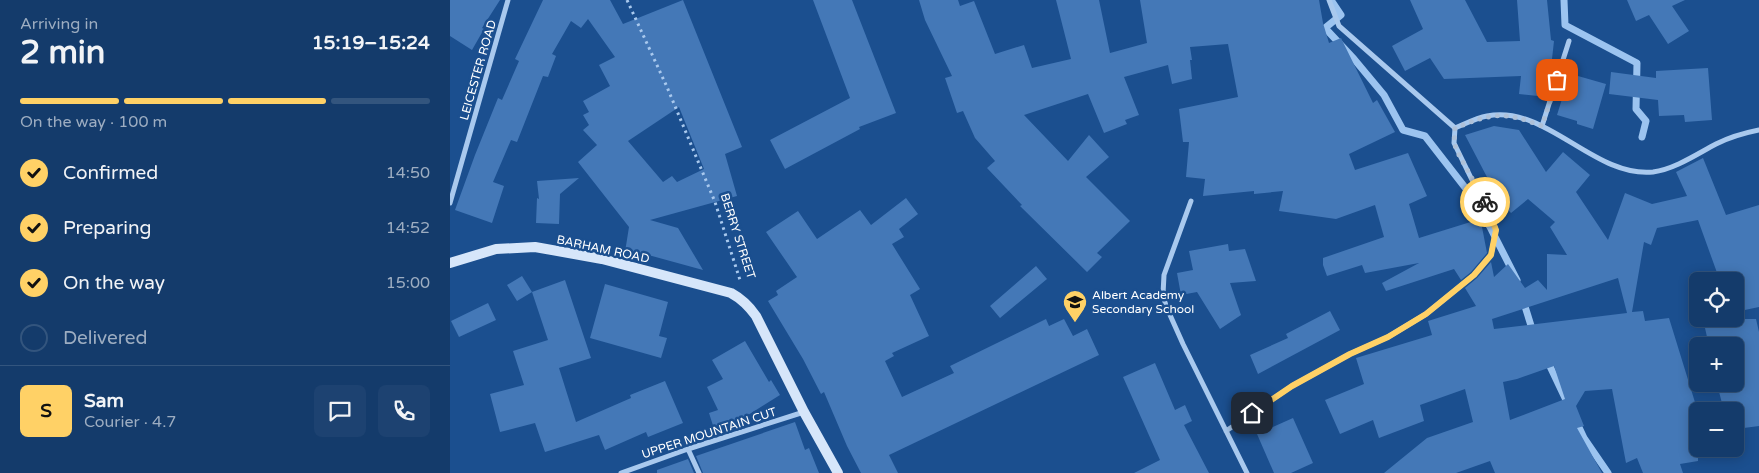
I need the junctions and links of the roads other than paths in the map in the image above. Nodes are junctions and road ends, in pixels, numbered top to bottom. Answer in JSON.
{"nodes":[{"id":1,"x":508,"y":0,"type":"edge"},
{"id":2,"x":1329,"y":0,"type":"edge"},
{"id":3,"x":1569,"y":41,"type":"dead end"},
{"id":4,"x":1542,"y":126,"type":"junction"},
{"id":5,"x":1455,"y":128,"type":"junction"},
{"id":6,"x":1759,"y":130,"type":"edge"},
{"id":7,"x":1191,"y":201,"type":"dead end"},
{"id":8,"x":450,"y":203,"type":"edge"},
{"id":9,"x":450,"y":263,"type":"edge"},
{"id":10,"x":804,"y":412,"type":"junction"},
{"id":11,"x":1226,"y":431,"type":"junction"},
{"id":12,"x":688,"y":449,"type":"junction"},
{"id":13,"x":620,"y":473,"type":"edge"},
{"id":14,"x":699,"y":473,"type":"edge"},
{"id":15,"x":838,"y":473,"type":"edge"},
{"id":16,"x":1247,"y":473,"type":"edge"}],
"edges":[{"from":1,"to":8,"type":"street","name":"LEICESTER ROAD"},
{"from":2,"to":5,"type":"street"},
{"from":3,"to":4,"type":"street"},
{"from":4,"to":5,"type":"street"},
{"from":4,"to":6,"type":"street"},
{"from":5,"to":11,"type":"street"},
{"from":7,"to":11,"type":"street"},
{"from":9,"to":10,"type":"street","name":"BARHAM ROAD"},
{"from":10,"to":12,"type":"street","name":"UPPER MOUNTAIN CUT"},
{"from":10,"to":15,"type":"street"},
{"from":11,"to":16,"type":"street"},
{"from":12,"to":13,"type":"street","name":"UPPER MOUNTAIN CUT"},
{"from":12,"to":14,"type":"street"}]}
